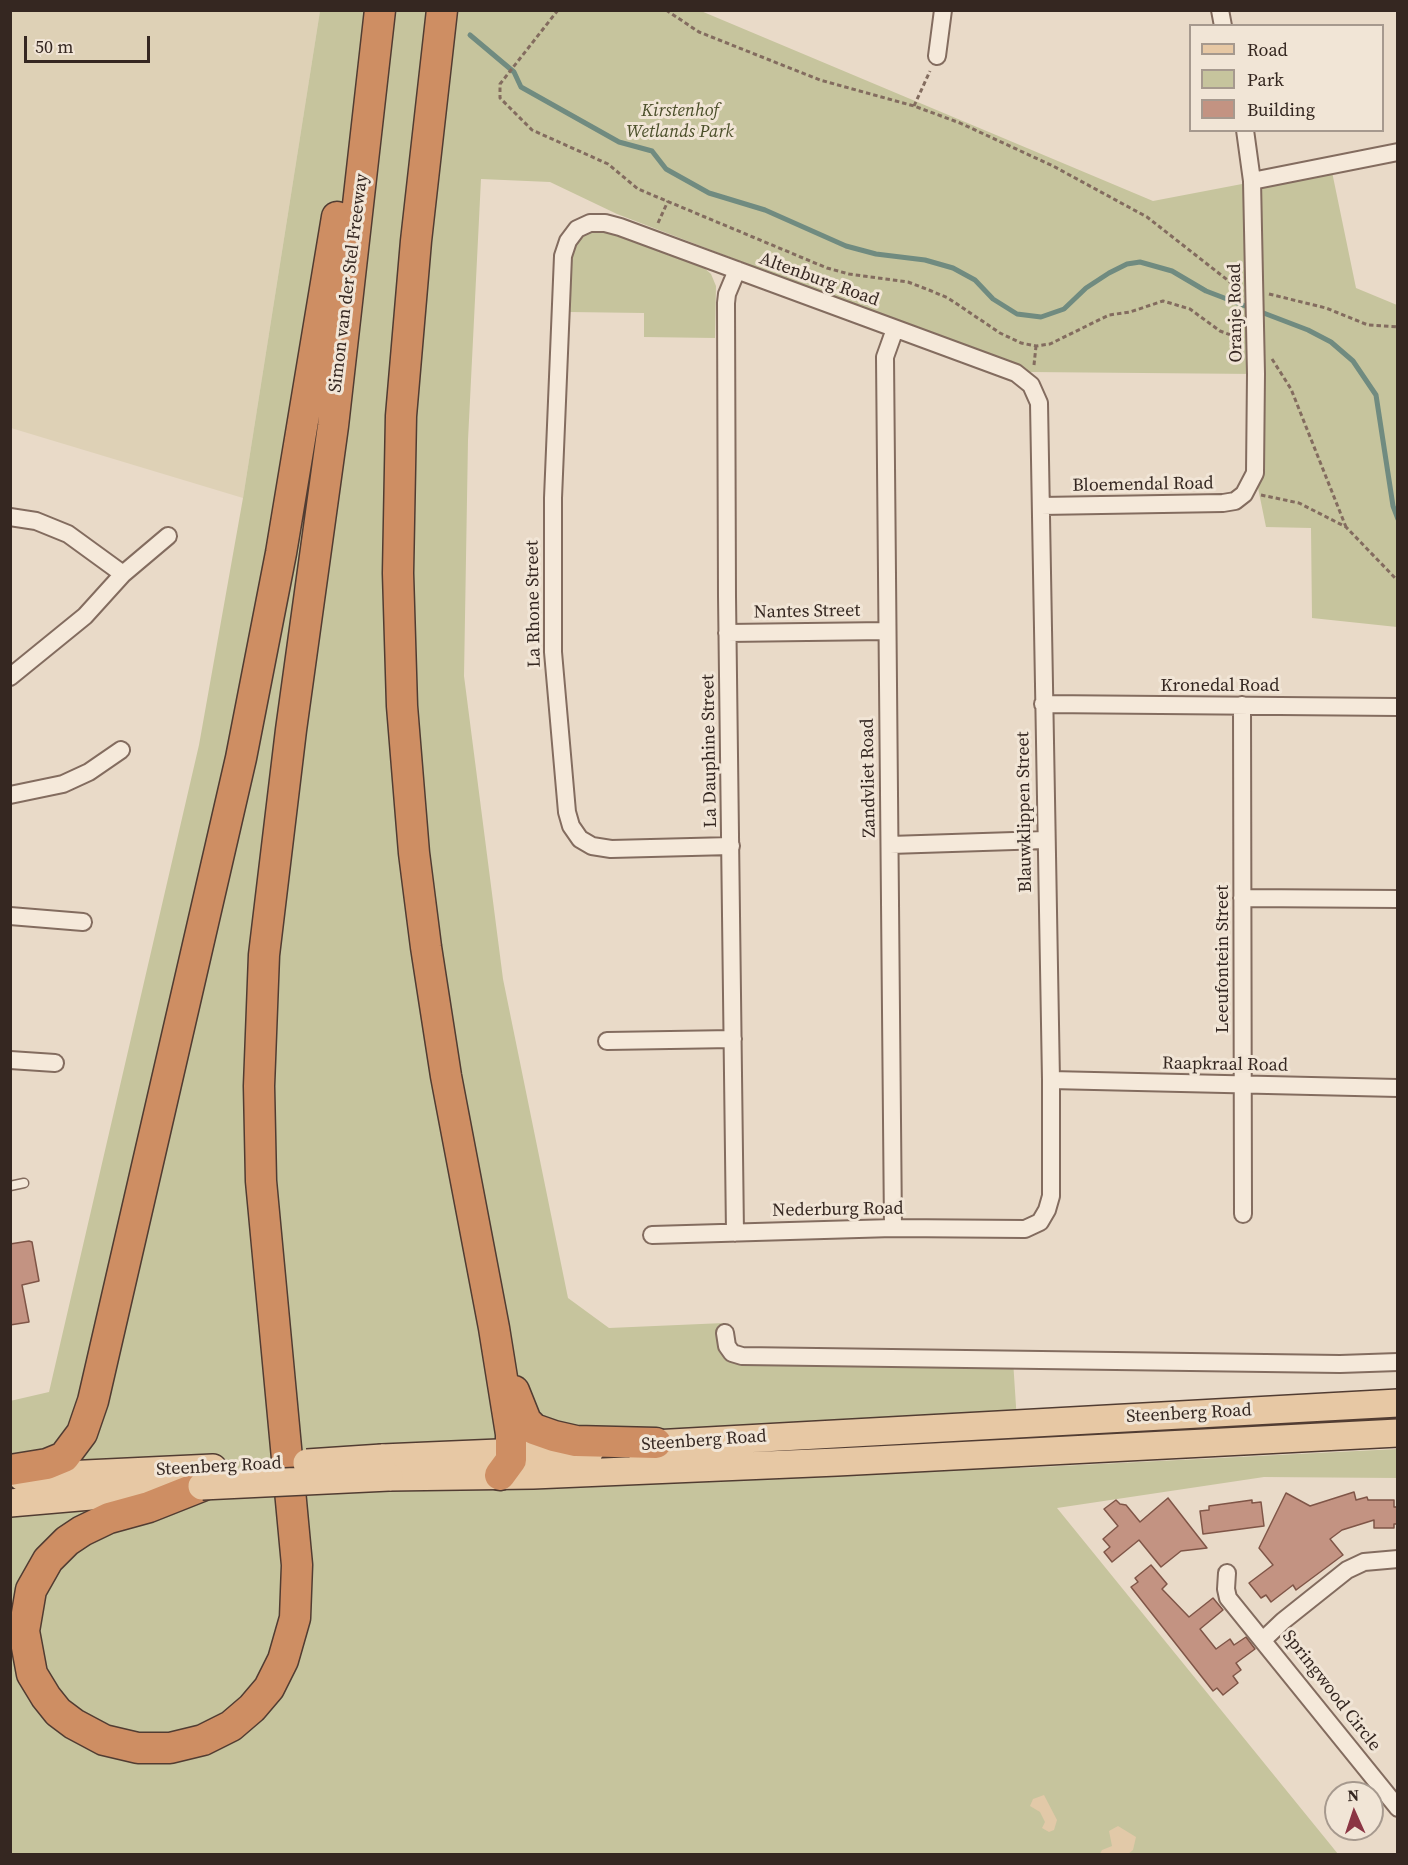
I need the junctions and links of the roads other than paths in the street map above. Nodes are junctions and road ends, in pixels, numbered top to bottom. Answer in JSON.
{"nodes":[{"id":1,"x":442,"y":10,"type":"edge"},
{"id":2,"x":943,"y":10,"type":"edge"},
{"id":3,"x":379,"y":22,"type":"edge"},
{"id":4,"x":937,"y":56,"type":"road end"},
{"id":5,"x":1245,"y":132,"type":"edge"},
{"id":6,"x":1398,"y":152,"type":"edge"},
{"id":7,"x":1252,"y":181,"type":"junction"},
{"id":8,"x":590,"y":223,"type":"joint"},
{"id":9,"x":737,"y":270,"type":"junction"},
{"id":10,"x":895,"y":328,"type":"junction"},
{"id":11,"x":1031,"y":385,"type":"joint"},
{"id":12,"x":1244,"y":494,"type":"joint"},
{"id":13,"x":1041,"y":506,"type":"junction"},
{"id":14,"x":10,"y":517,"type":"edge"},
{"id":15,"x":168,"y":536,"type":"dead end"},
{"id":16,"x":123,"y":574,"type":"junction"},
{"id":17,"x":887,"y":631,"type":"junction"},
{"id":18,"x":727,"y":633,"type":"junction"},
{"id":19,"x":10,"y":677,"type":"edge"},
{"id":20,"x":1043,"y":704,"type":"junction"},
{"id":21,"x":1242,"y":705,"type":"junction"},
{"id":22,"x":1398,"y":707,"type":"edge"},
{"id":23,"x":121,"y":750,"type":"dead end"},
{"id":24,"x":10,"y":795,"type":"edge"},
{"id":25,"x":1045,"y":840,"type":"junction"},
{"id":26,"x":890,"y":845,"type":"junction"},
{"id":27,"x":731,"y":846,"type":"junction"},
{"id":28,"x":1242,"y":898,"type":"junction"},
{"id":29,"x":1398,"y":899,"type":"edge"},
{"id":30,"x":10,"y":916,"type":"edge"},
{"id":31,"x":83,"y":922,"type":"dead end"},
{"id":32,"x":733,"y":1038,"type":"junction"},
{"id":33,"x":607,"y":1041,"type":"dead end"},
{"id":34,"x":10,"y":1060,"type":"edge"},
{"id":35,"x":56,"y":1063,"type":"dead end"},
{"id":36,"x":1051,"y":1080,"type":"junction"},
{"id":37,"x":1242,"y":1084,"type":"junction"},
{"id":38,"x":1398,"y":1088,"type":"edge"},
{"id":39,"x":24,"y":1184,"type":"dead end"},
{"id":40,"x":10,"y":1186,"type":"edge"},
{"id":41,"x":1243,"y":1214,"type":"dead end"},
{"id":42,"x":893,"y":1228,"type":"junction"},
{"id":43,"x":1025,"y":1229,"type":"joint"},
{"id":44,"x":735,"y":1233,"type":"junction"},
{"id":45,"x":652,"y":1235,"type":"dead end"},
{"id":46,"x":494,"y":1328,"type":"junction"},
{"id":47,"x":725,"y":1333,"type":"dead end"},
{"id":48,"x":1398,"y":1362,"type":"edge"},
{"id":49,"x":1398,"y":1403,"type":"edge"},
{"id":50,"x":1398,"y":1433,"type":"edge"},
{"id":51,"x":656,"y":1443,"type":"junction"},
{"id":52,"x":506,"y":1464,"type":"junction"},
{"id":53,"x":10,"y":1470,"type":"edge"},
{"id":54,"x":10,"y":1477,"type":"edge"},
{"id":55,"x":207,"y":1477,"type":"junction"},
{"id":56,"x":10,"y":1503,"type":"edge"},
{"id":57,"x":1398,"y":1559,"type":"edge"},
{"id":58,"x":1227,"y":1573,"type":"dead end"},
{"id":59,"x":1263,"y":1640,"type":"junction"},
{"id":60,"x":1398,"y":1808,"type":"edge"}],
"edges":[{"from":1,"to":46,"type":"highway"},
{"from":2,"to":4,"type":"street"},
{"from":3,"to":53,"type":"highway"},
{"from":3,"to":55,"type":"highway","name":"Simon van der Stel Freeway"},
{"from":5,"to":7,"type":"street","name":"Oranje Road"},
{"from":6,"to":7,"type":"street"},
{"from":7,"to":12,"type":"street","name":"Oranje Road"},
{"from":8,"to":9,"type":"street","name":"Altenburg Road"},
{"from":8,"to":27,"type":"street","name":"La Rhone Street"},
{"from":9,"to":10,"type":"street","name":"Altenburg Road"},
{"from":9,"to":18,"type":"street","name":"La Dauphine Street"},
{"from":10,"to":11,"type":"street","name":"Altenburg Road"},
{"from":10,"to":17,"type":"street","name":"Zandvliet Road"},
{"from":11,"to":13,"type":"street","name":"Blauwklippen Street"},
{"from":12,"to":13,"type":"street","name":"Bloemendal Road"},
{"from":13,"to":20,"type":"street","name":"Blauwklippen Street"},
{"from":14,"to":16,"type":"street"},
{"from":15,"to":16,"type":"street"},
{"from":16,"to":19,"type":"street"},
{"from":17,"to":18,"type":"street","name":"Nantes Street"},
{"from":17,"to":26,"type":"street","name":"Zandvliet Road"},
{"from":18,"to":27,"type":"street","name":"La Dauphine Street"},
{"from":20,"to":21,"type":"street","name":"Kronedal Road"},
{"from":20,"to":25,"type":"street","name":"Blauwklippen Street"},
{"from":21,"to":22,"type":"street","name":"Kronedal Road"},
{"from":21,"to":28,"type":"street","name":"Leeufontein Street"},
{"from":23,"to":24,"type":"street"},
{"from":25,"to":26,"type":"street"},
{"from":25,"to":36,"type":"street","name":"Blauwklippen Street"},
{"from":26,"to":42,"type":"street","name":"Zandvliet Road"},
{"from":27,"to":32,"type":"street","name":"La Dauphine Street"},
{"from":28,"to":29,"type":"street"},
{"from":28,"to":37,"type":"street","name":"Leeufontein Street"},
{"from":30,"to":31,"type":"street"},
{"from":32,"to":33,"type":"street"},
{"from":32,"to":44,"type":"street","name":"La Dauphine Street"},
{"from":34,"to":35,"type":"street"},
{"from":36,"to":37,"type":"street","name":"Raapkraal Road"},
{"from":36,"to":43,"type":"street","name":"Blauwklippen Street"},
{"from":37,"to":38,"type":"street","name":"Raapkraal Road"},
{"from":37,"to":41,"type":"street","name":"Leeufontein Street"},
{"from":39,"to":40,"type":"lane"},
{"from":42,"to":43,"type":"street","name":"Nederburg Road"},
{"from":42,"to":44,"type":"street","name":"Nederburg Road"},
{"from":44,"to":45,"type":"street","name":"Nederburg Road"},
{"from":46,"to":51,"type":"highway"},
{"from":46,"to":52,"type":"highway"},
{"from":47,"to":48,"type":"street"},
{"from":49,"to":51,"type":"main road","name":"Steenberg Road"},
{"from":50,"to":52,"type":"main road","name":"Steenberg Road"},
{"from":51,"to":52,"type":"main road","name":"Steenberg Road"},
{"from":52,"to":55,"type":"main road","name":"Steenberg Road","bridge":true},
{"from":54,"to":55,"type":"main road","name":"Steenberg Road"},
{"from":55,"to":56,"type":"main road","name":"Steenberg Road"},
{"from":57,"to":59,"type":"street","name":"Springwood Circle"},
{"from":58,"to":59,"type":"street"},
{"from":59,"to":60,"type":"street","name":"Springwood Circle"}]}
